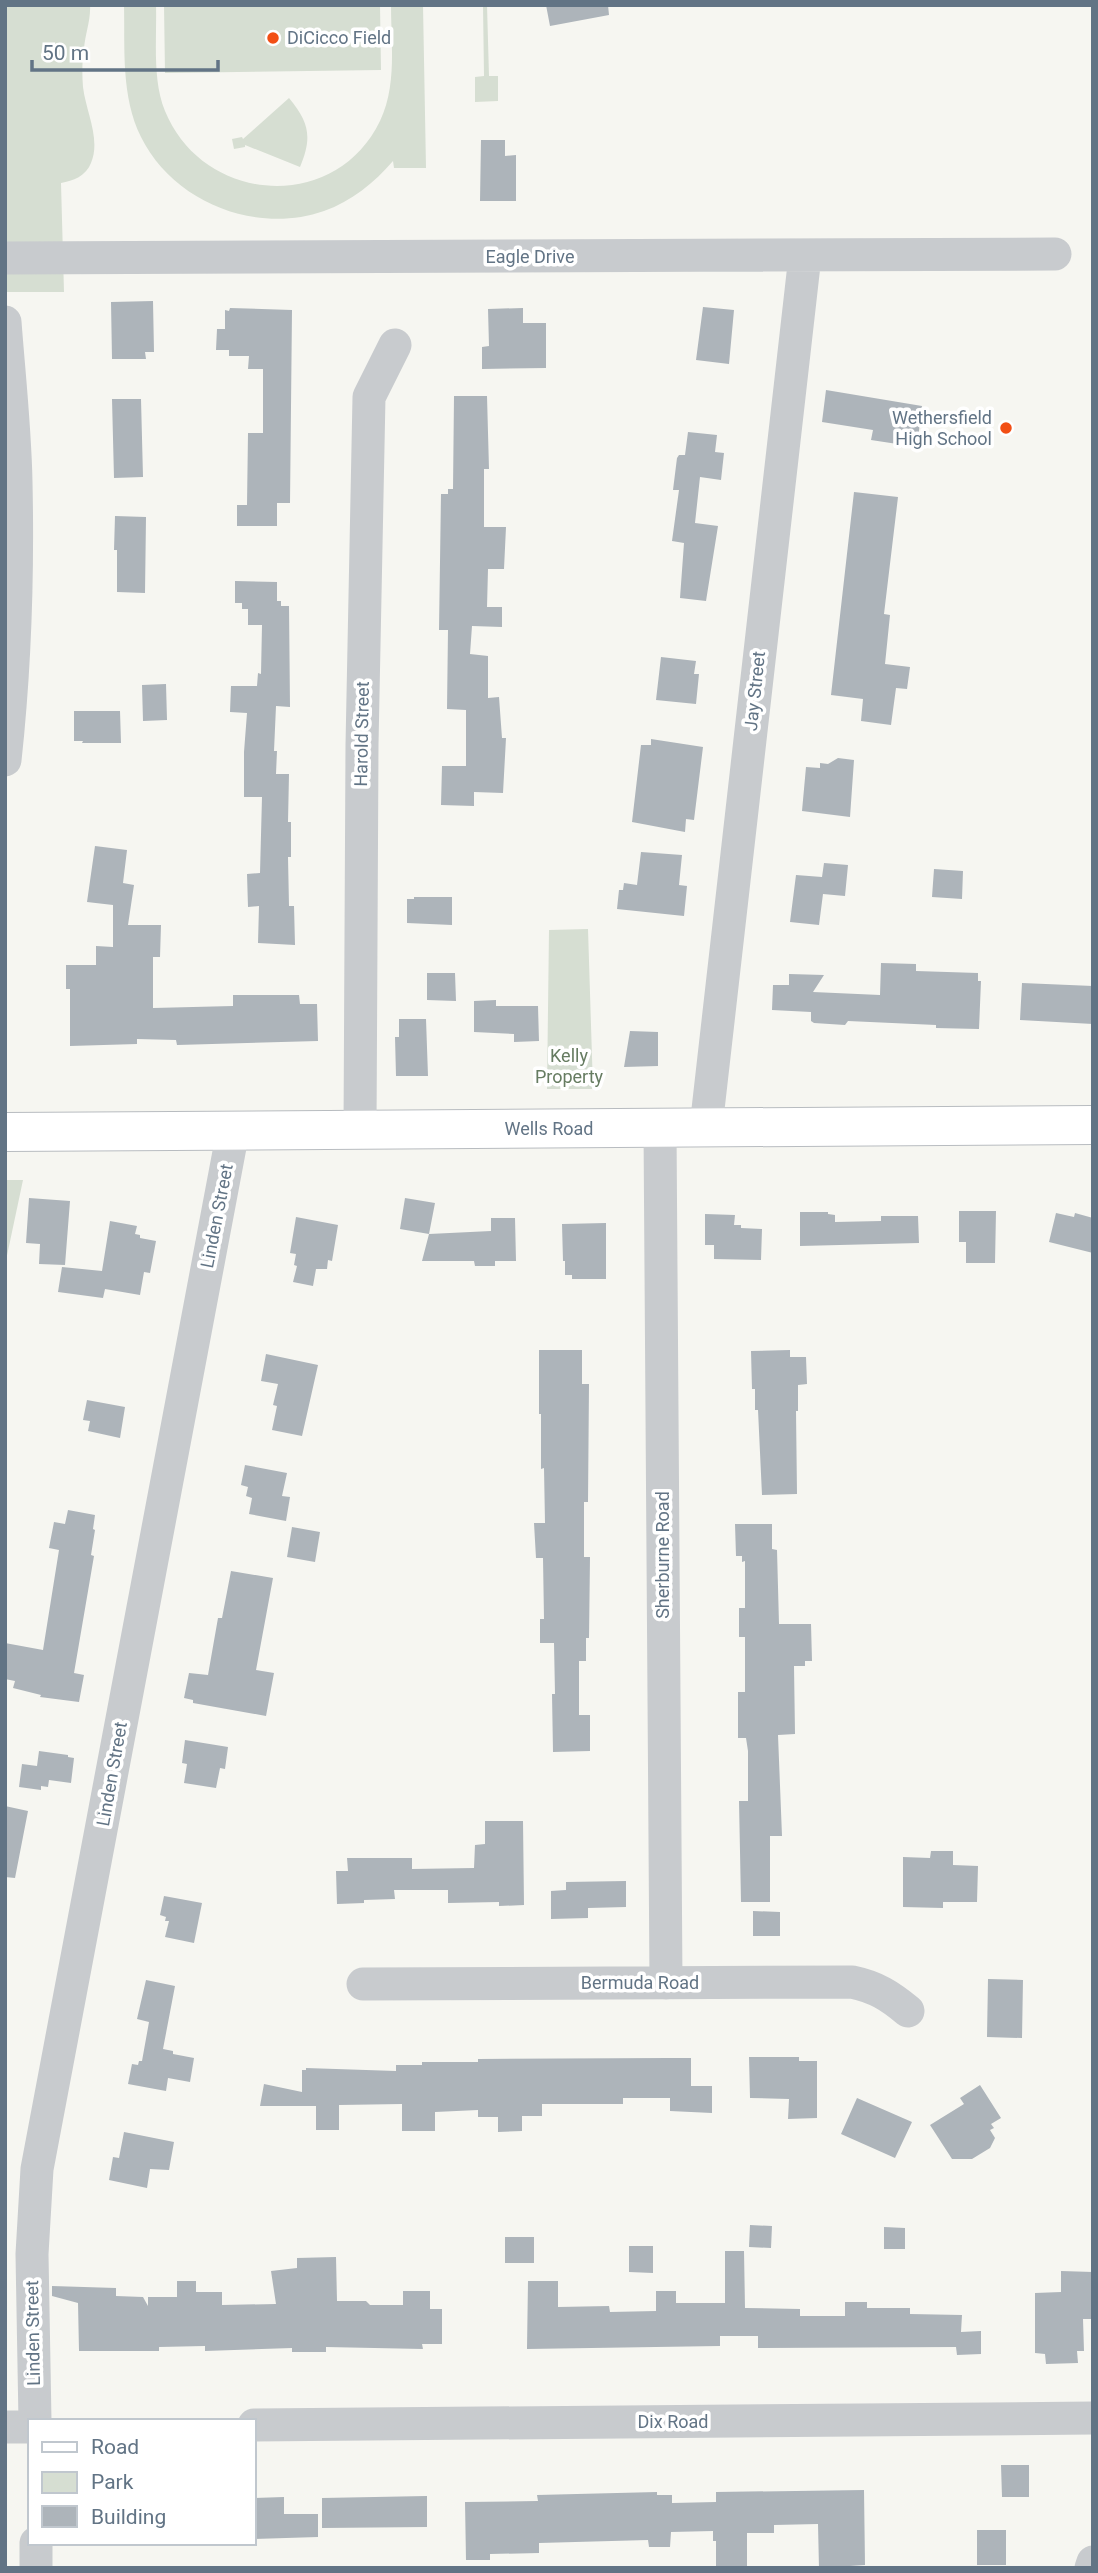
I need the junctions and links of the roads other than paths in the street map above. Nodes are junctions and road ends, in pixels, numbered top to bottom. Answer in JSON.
{"nodes":[{"id":1,"x":1055,"y":254,"type":"dead end"},
{"id":2,"x":805,"y":256,"type":"junction"},
{"id":3,"x":5,"y":258,"type":"edge"},
{"id":4,"x":5,"y":322,"type":"edge"},
{"id":5,"x":395,"y":345,"type":"dead end"},
{"id":6,"x":5,"y":760,"type":"edge"},
{"id":7,"x":1093,"y":1125,"type":"edge"},
{"id":8,"x":706,"y":1127,"type":"junction"},
{"id":9,"x":660,"y":1128,"type":"junction"},
{"id":10,"x":360,"y":1130,"type":"junction"},
{"id":11,"x":233,"y":1131,"type":"junction"},
{"id":12,"x":5,"y":1132,"type":"edge"},
{"id":13,"x":666,"y":1983,"type":"junction"},
{"id":14,"x":363,"y":1984,"type":"dead end"},
{"id":15,"x":908,"y":2011,"type":"dead end"},
{"id":16,"x":1093,"y":2418,"type":"edge"},
{"id":17,"x":35,"y":2419,"type":"edge"},
{"id":18,"x":256,"y":2425,"type":"edge"},
{"id":19,"x":5,"y":2427,"type":"edge"},
{"id":20,"x":28,"y":2427,"type":"edge"},
{"id":21,"x":36,"y":2545,"type":"edge"},
{"id":22,"x":1093,"y":2561,"type":"edge"},
{"id":23,"x":36,"y":2568,"type":"edge"},
{"id":24,"x":1091,"y":2568,"type":"edge"}],
"edges":[{"from":1,"to":2,"type":"street","name":"Eagle Drive"},
{"from":2,"to":3,"type":"street","name":"Eagle Drive"},
{"from":2,"to":8,"type":"street","name":"Jay Street"},
{"from":4,"to":6,"type":"street"},
{"from":5,"to":10,"type":"street","name":"Harold Street"},
{"from":7,"to":8,"type":"main road","name":"Wells Road"},
{"from":8,"to":9,"type":"main road","name":"Wells Road"},
{"from":9,"to":10,"type":"main road","name":"Wells Road"},
{"from":9,"to":13,"type":"street","name":"Sherburne Road"},
{"from":10,"to":11,"type":"main road","name":"Wells Road"},
{"from":11,"to":12,"type":"main road","name":"Wells Road"},
{"from":11,"to":17,"type":"street","name":"Linden Street"},
{"from":13,"to":14,"type":"street","name":"Bermuda Road"},
{"from":13,"to":15,"type":"street","name":"Bermuda Road"},
{"from":16,"to":18,"type":"street","name":"Dix Road"},
{"from":19,"to":20,"type":"street"},
{"from":21,"to":23,"type":"street"},
{"from":22,"to":24,"type":"street"}]}
